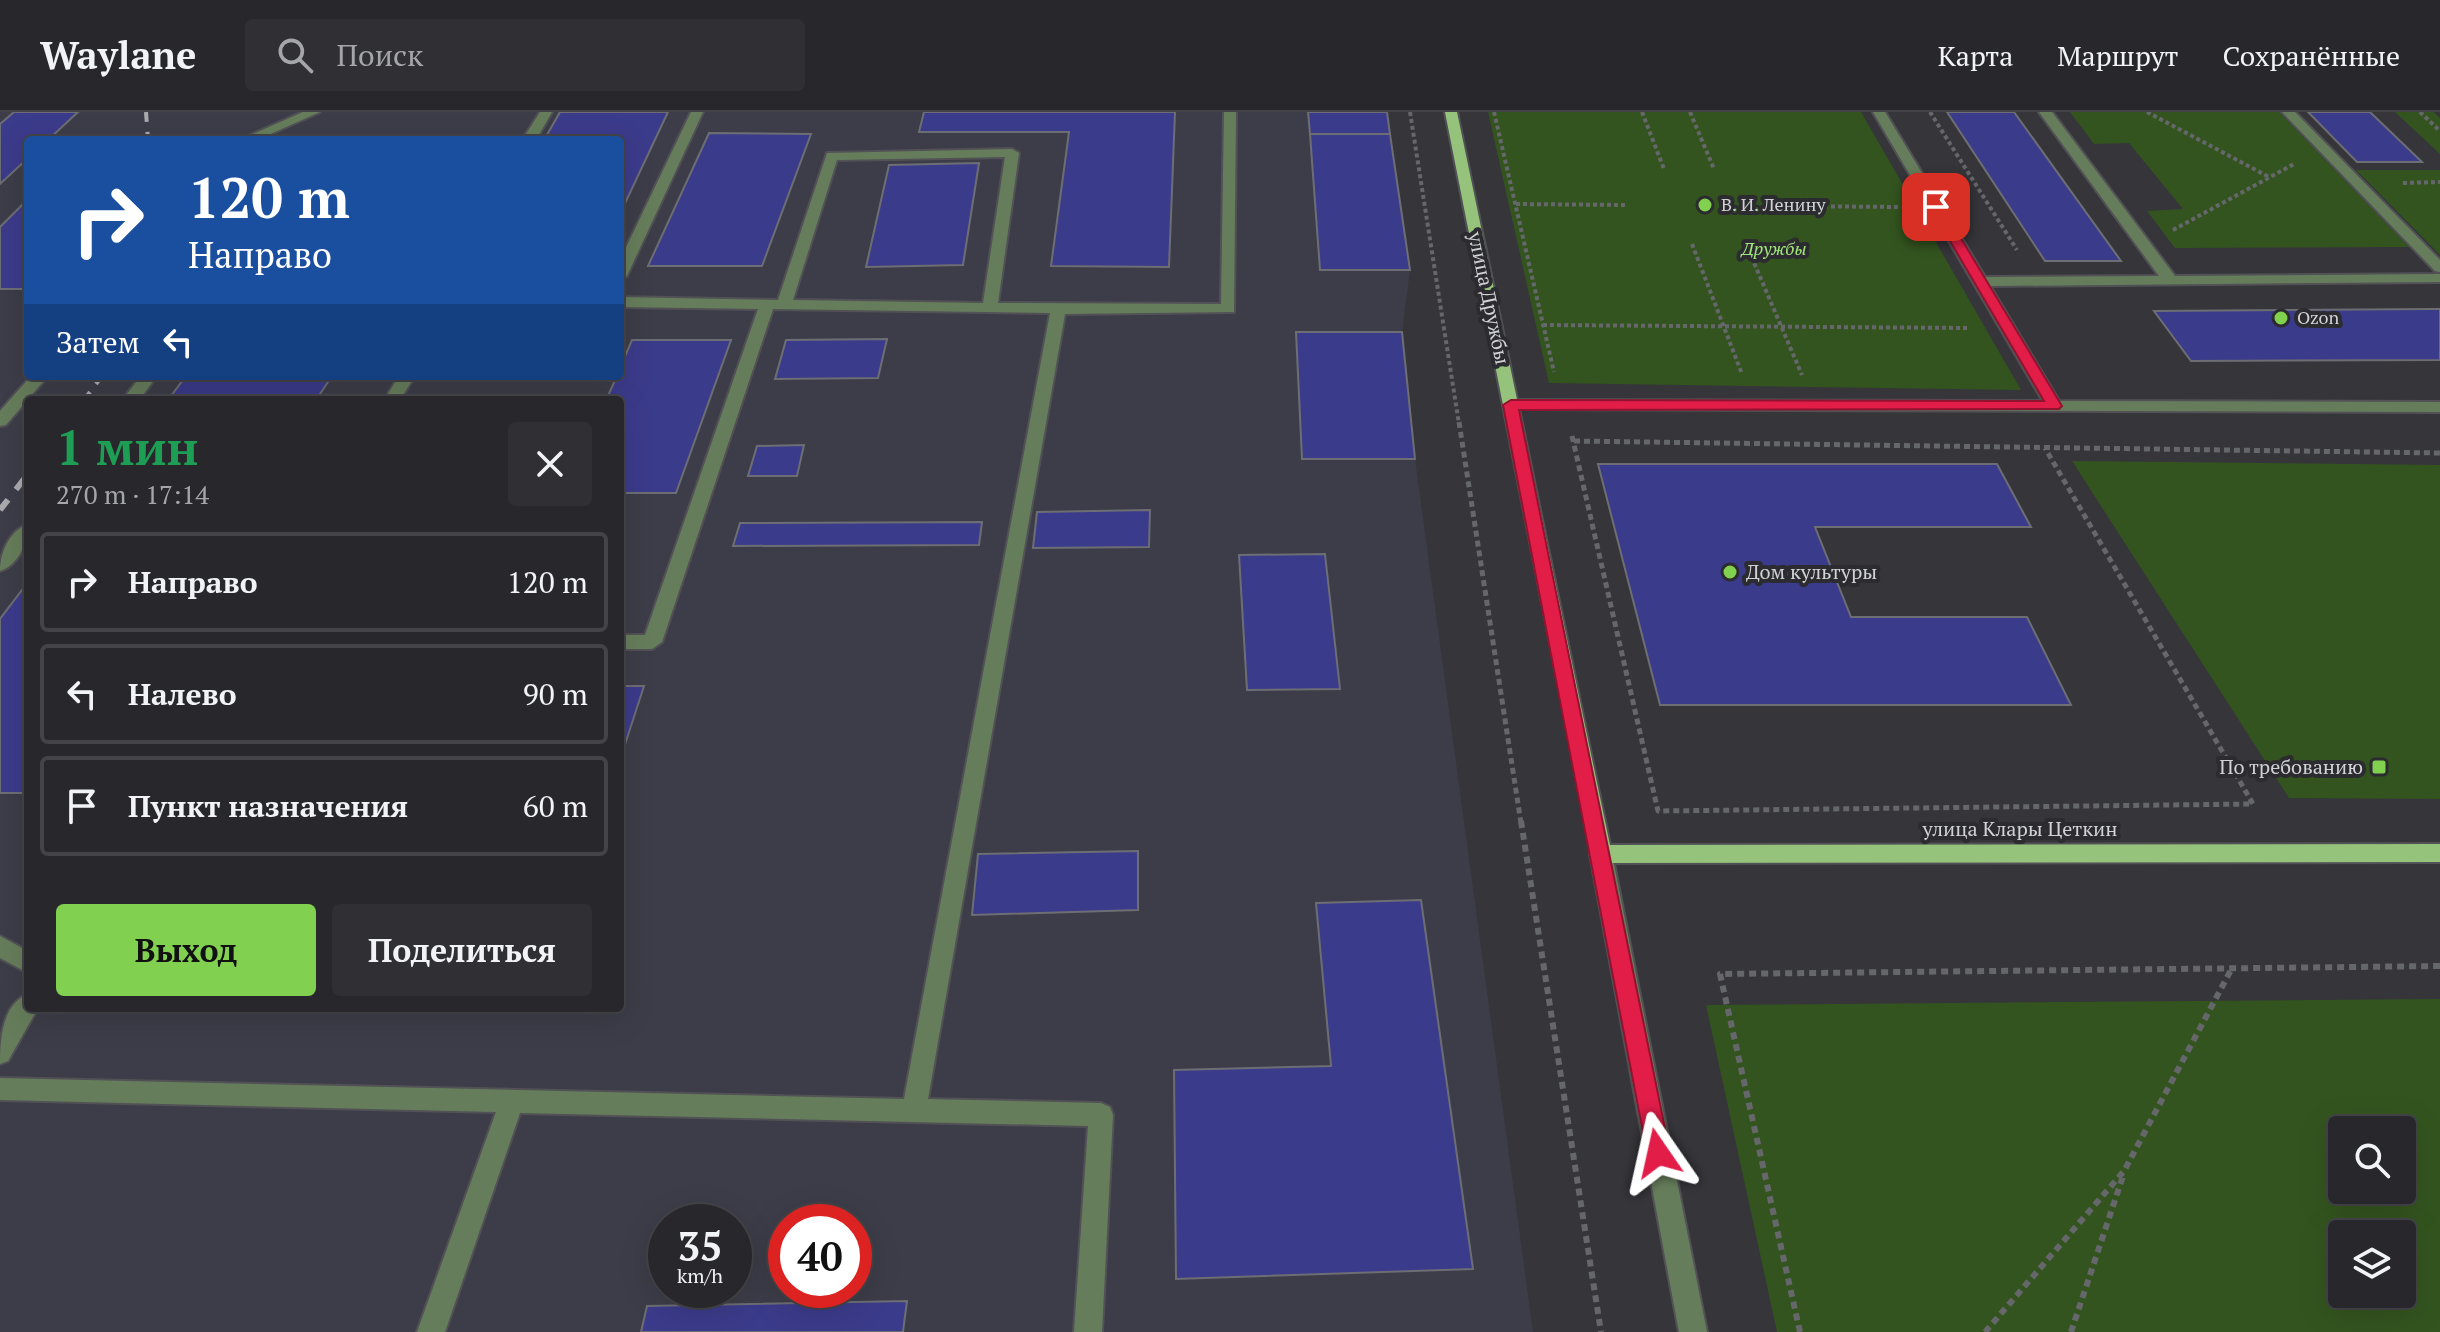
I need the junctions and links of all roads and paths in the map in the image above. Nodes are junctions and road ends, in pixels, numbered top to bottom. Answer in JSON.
{"nodes":[{"id":1,"x":314,"y":112,"type":"edge"},
{"id":2,"x":546,"y":112,"type":"edge"},
{"id":3,"x":697,"y":112,"type":"edge"},
{"id":4,"x":1230,"y":112,"type":"edge"},
{"id":5,"x":1410,"y":112,"type":"edge"},
{"id":6,"x":1451,"y":112,"type":"edge"},
{"id":7,"x":1494,"y":112,"type":"edge"},
{"id":8,"x":1642,"y":112,"type":"edge"},
{"id":9,"x":1690,"y":112,"type":"edge"},
{"id":10,"x":1879,"y":112,"type":"edge"},
{"id":11,"x":1930,"y":112,"type":"edge"},
{"id":12,"x":2045,"y":112,"type":"edge"},
{"id":13,"x":2147,"y":112,"type":"edge"},
{"id":14,"x":2288,"y":112,"type":"edge"},
{"id":15,"x":2420,"y":112,"type":"edge"},
{"id":16,"x":2440,"y":131,"type":"edge"},
{"id":17,"x":256,"y":136,"type":"edge"},
{"id":18,"x":531,"y":136,"type":"edge"},
{"id":19,"x":2323,"y":148,"type":"junction"},
{"id":20,"x":1664,"y":169,"type":"dead end"},
{"id":21,"x":1714,"y":169,"type":"dead end"},
{"id":22,"x":2270,"y":177,"type":"junction"},
{"id":23,"x":1515,"y":204,"type":"junction"},
{"id":24,"x":1627,"y":205,"type":"dead end"},
{"id":25,"x":1782,"y":206,"type":"dead end"},
{"id":26,"x":1936,"y":207,"type":"junction"},
{"id":27,"x":1692,"y":244,"type":"dead end"},
{"id":28,"x":1746,"y":244,"type":"dead end"},
{"id":29,"x":2144,"y":246,"type":"junction"},
{"id":30,"x":624,"y":267,"type":"edge"},
{"id":31,"x":2440,"y":268,"type":"edge"},
{"id":32,"x":2440,"y":278,"type":"edge"},
{"id":33,"x":2170,"y":280,"type":"junction"},
{"id":34,"x":1980,"y":282,"type":"junction"},
{"id":35,"x":2037,"y":282,"type":"junction"},
{"id":36,"x":624,"y":302,"type":"edge"},
{"id":37,"x":776,"y":304,"type":"junction"},
{"id":38,"x":990,"y":308,"type":"junction"},
{"id":39,"x":1058,"y":309,"type":"junction"},
{"id":40,"x":1543,"y":325,"type":"junction"},
{"id":41,"x":1723,"y":326,"type":"junction"},
{"id":42,"x":1781,"y":326,"type":"junction"},
{"id":43,"x":2008,"y":329,"type":"junction"},
{"id":44,"x":36,"y":380,"type":"edge"},
{"id":45,"x":146,"y":380,"type":"edge"},
{"id":46,"x":133,"y":396,"type":"edge"},
{"id":47,"x":1511,"y":405,"type":"junction"},
{"id":48,"x":1561,"y":405,"type":"junction"},
{"id":49,"x":1753,"y":405,"type":"junction"},
{"id":50,"x":1815,"y":406,"type":"junction"},
{"id":51,"x":2054,"y":406,"type":"junction"},
{"id":52,"x":2440,"y":407,"type":"edge"},
{"id":53,"x":0,"y":421,"type":"edge"},
{"id":54,"x":1574,"y":441,"type":"junction"},
{"id":55,"x":2045,"y":448,"type":"junction"},
{"id":56,"x":2440,"y":453,"type":"edge"},
{"id":57,"x":24,"y":535,"type":"edge"},
{"id":58,"x":0,"y":565,"type":"edge"},
{"id":59,"x":624,"y":642,"type":"edge"},
{"id":60,"x":2440,"y":853,"type":"edge"},
{"id":61,"x":1601,"y":854,"type":"junction"},
{"id":62,"x":0,"y":946,"type":"edge"},
{"id":63,"x":24,"y":961,"type":"edge"},
{"id":64,"x":2440,"y":966,"type":"edge"},
{"id":65,"x":2232,"y":968,"type":"junction"},
{"id":66,"x":24,"y":1012,"type":"edge"},
{"id":67,"x":0,"y":1053,"type":"edge"},
{"id":68,"x":0,"y":1089,"type":"edge"},
{"id":69,"x":512,"y":1101,"type":"junction"},
{"id":70,"x":914,"y":1111,"type":"junction"},
{"id":71,"x":2124,"y":1171,"type":"junction"},
{"id":72,"x":431,"y":1332,"type":"edge"},
{"id":73,"x":1088,"y":1332,"type":"edge"},
{"id":74,"x":1601,"y":1332,"type":"edge"},
{"id":75,"x":1693,"y":1332,"type":"edge"},
{"id":76,"x":1800,"y":1332,"type":"edge"},
{"id":77,"x":1985,"y":1332,"type":"edge"},
{"id":78,"x":2071,"y":1332,"type":"edge"}],
"edges":[{"from":1,"to":17,"type":"street"},
{"from":2,"to":18,"type":"street"},
{"from":3,"to":30,"type":"street"},
{"from":4,"to":39,"type":"street"},
{"from":5,"to":74,"type":"path"},
{"from":6,"to":47,"type":"main road","name":"улица Дружбы"},
{"from":7,"to":23,"type":"path"},
{"from":8,"to":20,"type":"path"},
{"from":9,"to":21,"type":"path"},
{"from":10,"to":26,"type":"street"},
{"from":11,"to":35,"type":"path"},
{"from":12,"to":29,"type":"street"},
{"from":13,"to":22,"type":"path"},
{"from":14,"to":19,"type":"street"},
{"from":15,"to":16,"type":"path"},
{"from":19,"to":22,"type":"path"},
{"from":19,"to":31,"type":"street"},
{"from":22,"to":29,"type":"path"},
{"from":23,"to":24,"type":"path"},
{"from":23,"to":40,"type":"path"},
{"from":25,"to":26,"type":"path"},
{"from":26,"to":34,"type":"street"},
{"from":27,"to":41,"type":"path"},
{"from":28,"to":42,"type":"path"},
{"from":29,"to":33,"type":"street"},
{"from":32,"to":33,"type":"street"},
{"from":33,"to":35,"type":"street"},
{"from":34,"to":35,"type":"street"},
{"from":34,"to":43,"type":"street"},
{"from":36,"to":37,"type":"street"},
{"from":37,"to":38,"type":"street"},
{"from":37,"to":38,"type":"street"},
{"from":37,"to":59,"type":"street"},
{"from":38,"to":39,"type":"street"},
{"from":39,"to":70,"type":"street"},
{"from":40,"to":41,"type":"path"},
{"from":40,"to":48,"type":"path"},
{"from":41,"to":42,"type":"path"},
{"from":41,"to":49,"type":"path"},
{"from":42,"to":43,"type":"path"},
{"from":42,"to":50,"type":"path"},
{"from":43,"to":51,"type":"street"},
{"from":44,"to":53,"type":"street"},
{"from":45,"to":46,"type":"street"},
{"from":47,"to":48,"type":"street"},
{"from":47,"to":61,"type":"main road","name":"улица Дружбы"},
{"from":48,"to":49,"type":"street"},
{"from":48,"to":54,"type":"path"},
{"from":49,"to":50,"type":"street"},
{"from":50,"to":51,"type":"street"},
{"from":51,"to":52,"type":"street"},
{"from":54,"to":55,"type":"path"},
{"from":54,"to":55,"type":"path"},
{"from":55,"to":56,"type":"path"},
{"from":57,"to":58,"type":"street"},
{"from":60,"to":61,"type":"main road","name":"улица Клары Цеткин"},
{"from":61,"to":75,"type":"street","name":"улица Дружбы"},
{"from":62,"to":63,"type":"street"},
{"from":64,"to":65,"type":"path"},
{"from":65,"to":71,"type":"path"},
{"from":65,"to":76,"type":"path"},
{"from":66,"to":67,"type":"street"},
{"from":68,"to":69,"type":"street"},
{"from":69,"to":70,"type":"street"},
{"from":69,"to":72,"type":"street"},
{"from":70,"to":73,"type":"street"},
{"from":71,"to":77,"type":"path"},
{"from":71,"to":78,"type":"path"}]}
